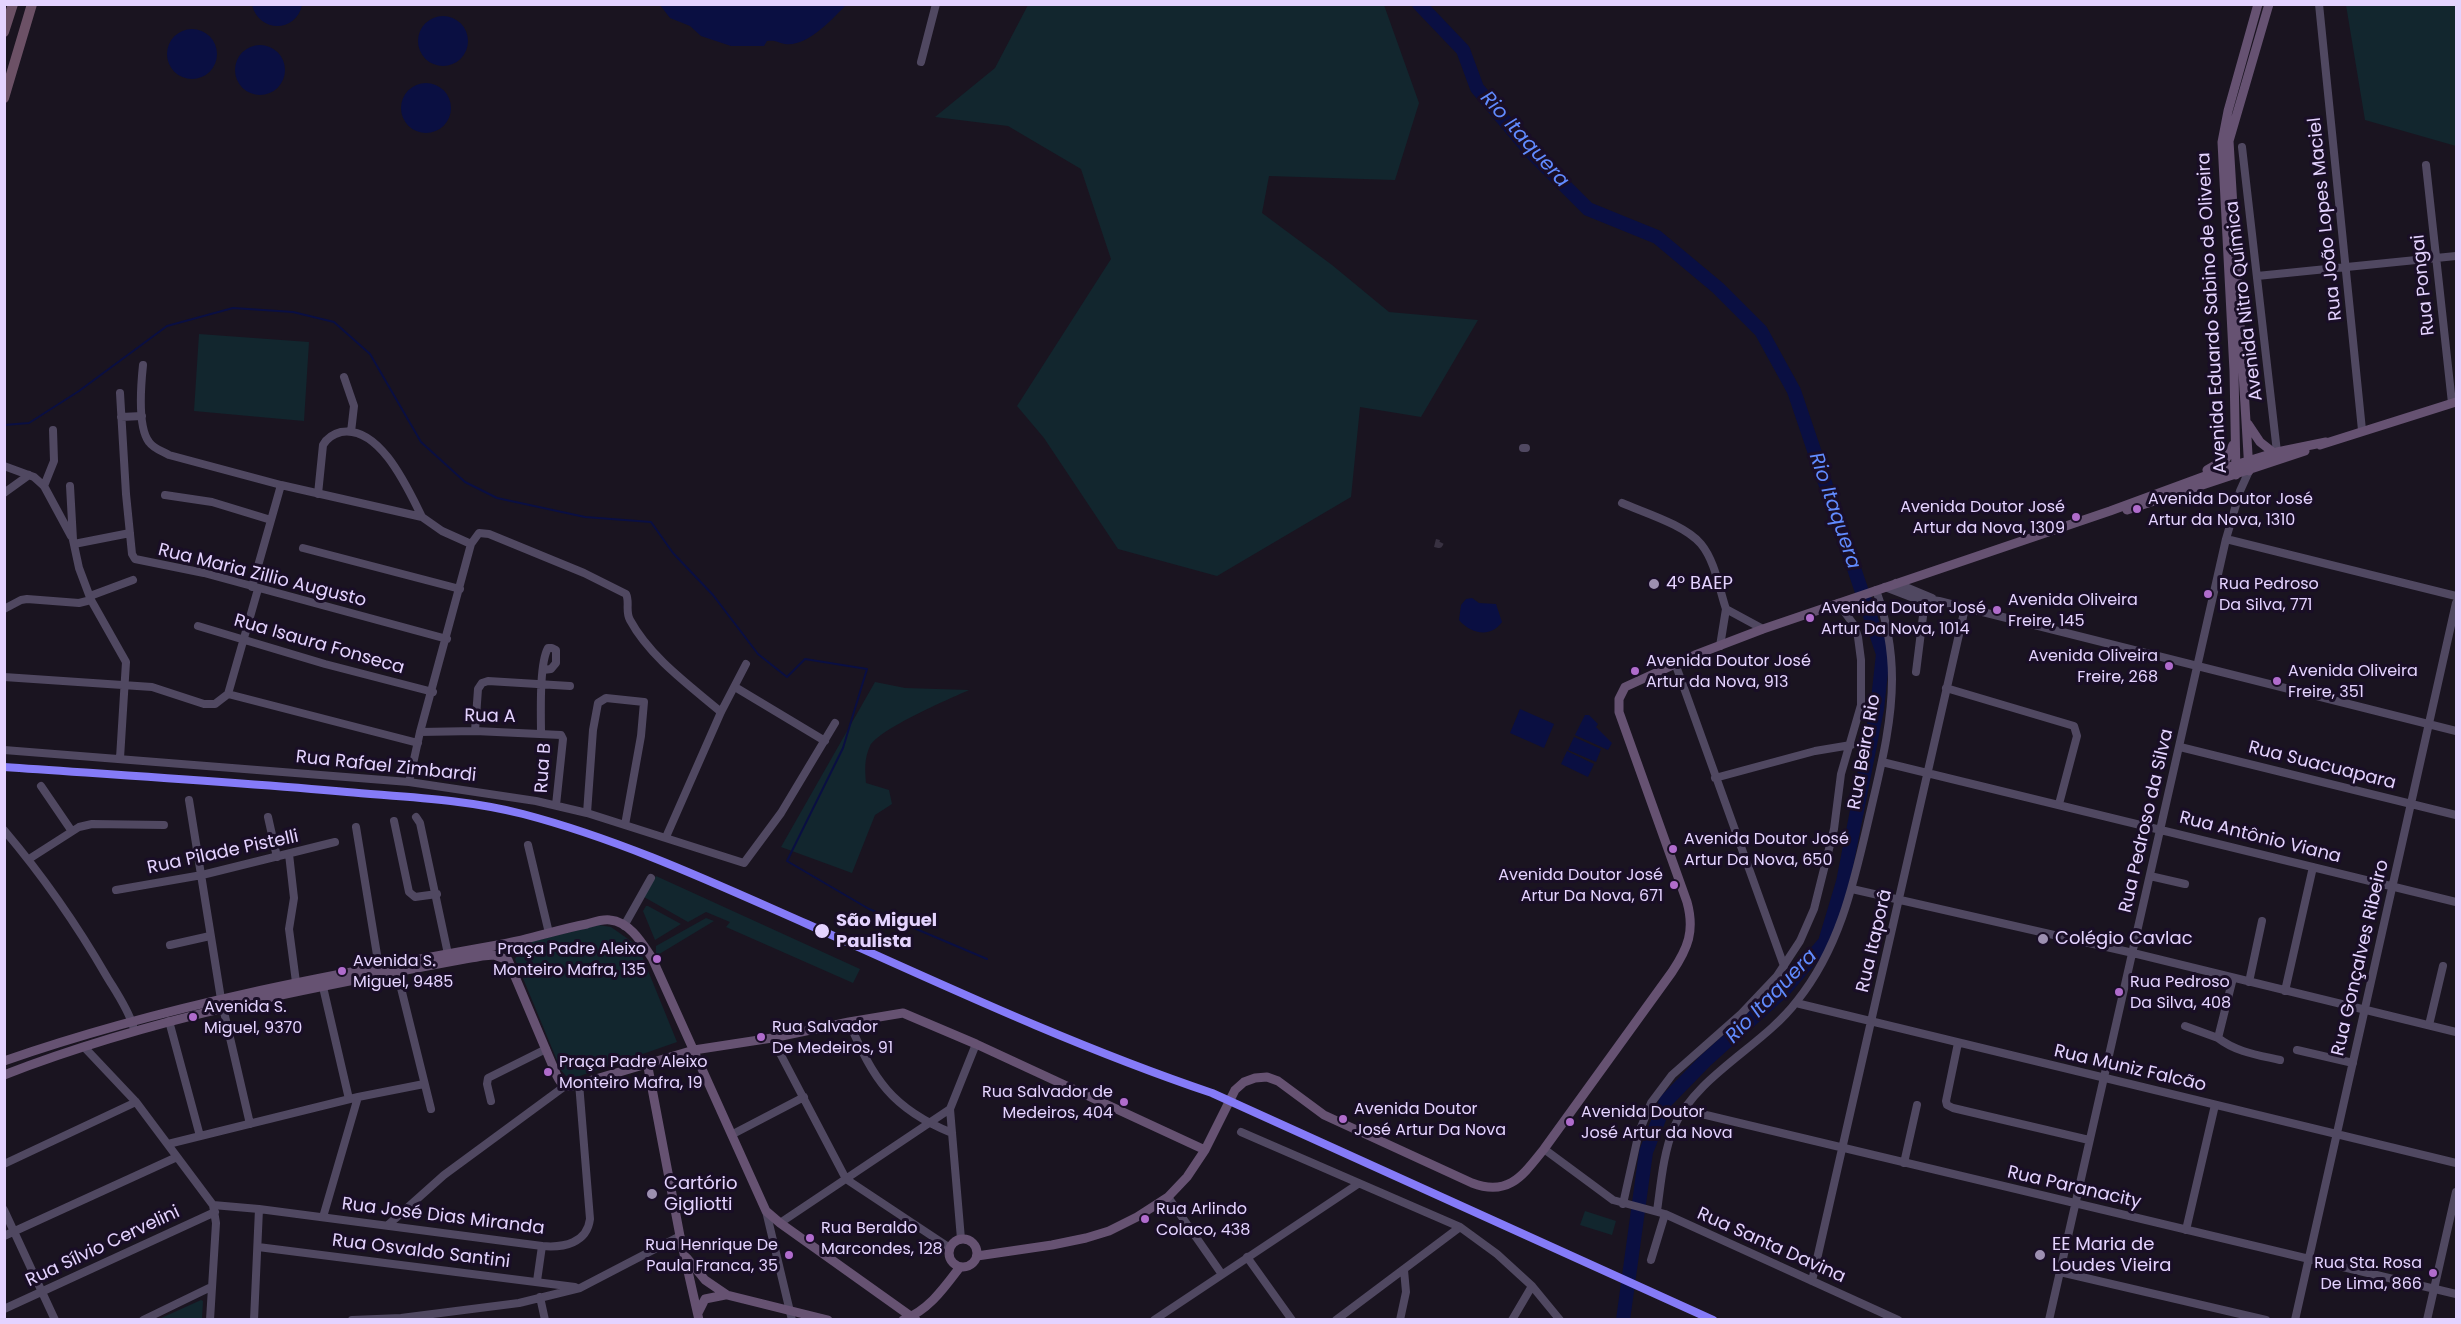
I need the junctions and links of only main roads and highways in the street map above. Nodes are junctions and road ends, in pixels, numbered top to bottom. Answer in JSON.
{"nodes":[{"id":1,"x":13,"y":4,"type":"edge"},
{"id":2,"x":32,"y":4,"type":"edge"},
{"id":3,"x":2258,"y":4,"type":"edge"},
{"id":4,"x":2269,"y":4,"type":"edge"},
{"id":5,"x":4,"y":32,"type":"edge"},
{"id":6,"x":4,"y":98,"type":"edge"},
{"id":7,"x":2454,"y":402,"type":"edge"},
{"id":8,"x":2246,"y":417,"type":"junction"},
{"id":9,"x":2235,"y":440,"type":"junction"},
{"id":10,"x":2326,"y":442,"type":"junction"},
{"id":11,"x":2276,"y":453,"type":"junction"},
{"id":12,"x":2248,"y":466,"type":"junction"},
{"id":13,"x":2235,"y":470,"type":"junction"},
{"id":14,"x":2172,"y":487,"type":"junction"},
{"id":15,"x":2110,"y":511,"type":"junction"},
{"id":16,"x":525,"y":940,"type":"junction"},
{"id":17,"x":508,"y":960,"type":"junction"},
{"id":18,"x":222,"y":1003,"type":"junction"},
{"id":19,"x":133,"y":1025,"type":"junction"},
{"id":20,"x":694,"y":1050,"type":"junction"},
{"id":21,"x":7,"y":1057,"type":"edge"},
{"id":22,"x":647,"y":1062,"type":"junction"},
{"id":23,"x":26,"y":1067,"type":"junction"},
{"id":24,"x":4,"y":1075,"type":"edge"},
{"id":25,"x":1205,"y":1150,"type":"junction"},
{"id":26,"x":686,"y":1256,"type":"junction"},
{"id":27,"x":977,"y":1256,"type":"junction"},
{"id":28,"x":960,"y":1267,"type":"junction"},
{"id":29,"x":727,"y":1295,"type":"junction"},
{"id":30,"x":791,"y":1316,"type":"edge"},
{"id":31,"x":698,"y":1318,"type":"edge"},
{"id":32,"x":910,"y":1318,"type":"edge"},
{"id":33,"x":828,"y":1320,"type":"edge"}],
"edges":[{"from":1,"to":5,"type":"highway"},
{"from":2,"to":6,"type":"highway"},
{"from":3,"to":9,"type":"main road","name":"Avenida Eduardo Sabino de Oliveira"},
{"from":4,"to":8,"type":"main road","name":"Avenida Eduardo Sabino de Oliveira"},
{"from":7,"to":10,"type":"main road"},
{"from":8,"to":11,"type":"main road"},
{"from":8,"to":12,"type":"main road","name":"Avenida Eduardo Sabino de Oliveira"},
{"from":9,"to":13,"type":"main road","name":"Avenida Eduardo Sabino de Oliveira"},
{"from":9,"to":14,"type":"main road"},
{"from":10,"to":11,"type":"main road"},
{"from":10,"to":12,"type":"main road"},
{"from":11,"to":12,"type":"main road"},
{"from":12,"to":13,"type":"main road"},
{"from":13,"to":14,"type":"main road"},
{"from":13,"to":15,"type":"main road"},
{"from":14,"to":15,"type":"main road"},
{"from":15,"to":25,"type":"main road"},
{"from":16,"to":17,"type":"main road"},
{"from":16,"to":18,"type":"main road"},
{"from":16,"to":20,"type":"main road"},
{"from":17,"to":18,"type":"main road"},
{"from":17,"to":22,"type":"main road"},
{"from":18,"to":19,"type":"main road"},
{"from":18,"to":19,"type":"main road"},
{"from":19,"to":21,"type":"main road"},
{"from":19,"to":23,"type":"main road"},
{"from":20,"to":22,"type":"main road"},
{"from":20,"to":25,"type":"main road"},
{"from":20,"to":32,"type":"main road"},
{"from":21,"to":23,"type":"main road"},
{"from":22,"to":26,"type":"main road"},
{"from":23,"to":24,"type":"main road"},
{"from":25,"to":27,"type":"main road"},
{"from":26,"to":29,"type":"main road"},
{"from":26,"to":31,"type":"main road"},
{"from":27,"to":28,"type":"main road"},
{"from":27,"to":28,"type":"main road"},
{"from":28,"to":32,"type":"main road"},
{"from":29,"to":30,"type":"main road"},
{"from":29,"to":31,"type":"main road"},
{"from":30,"to":33,"type":"main road"}]}
